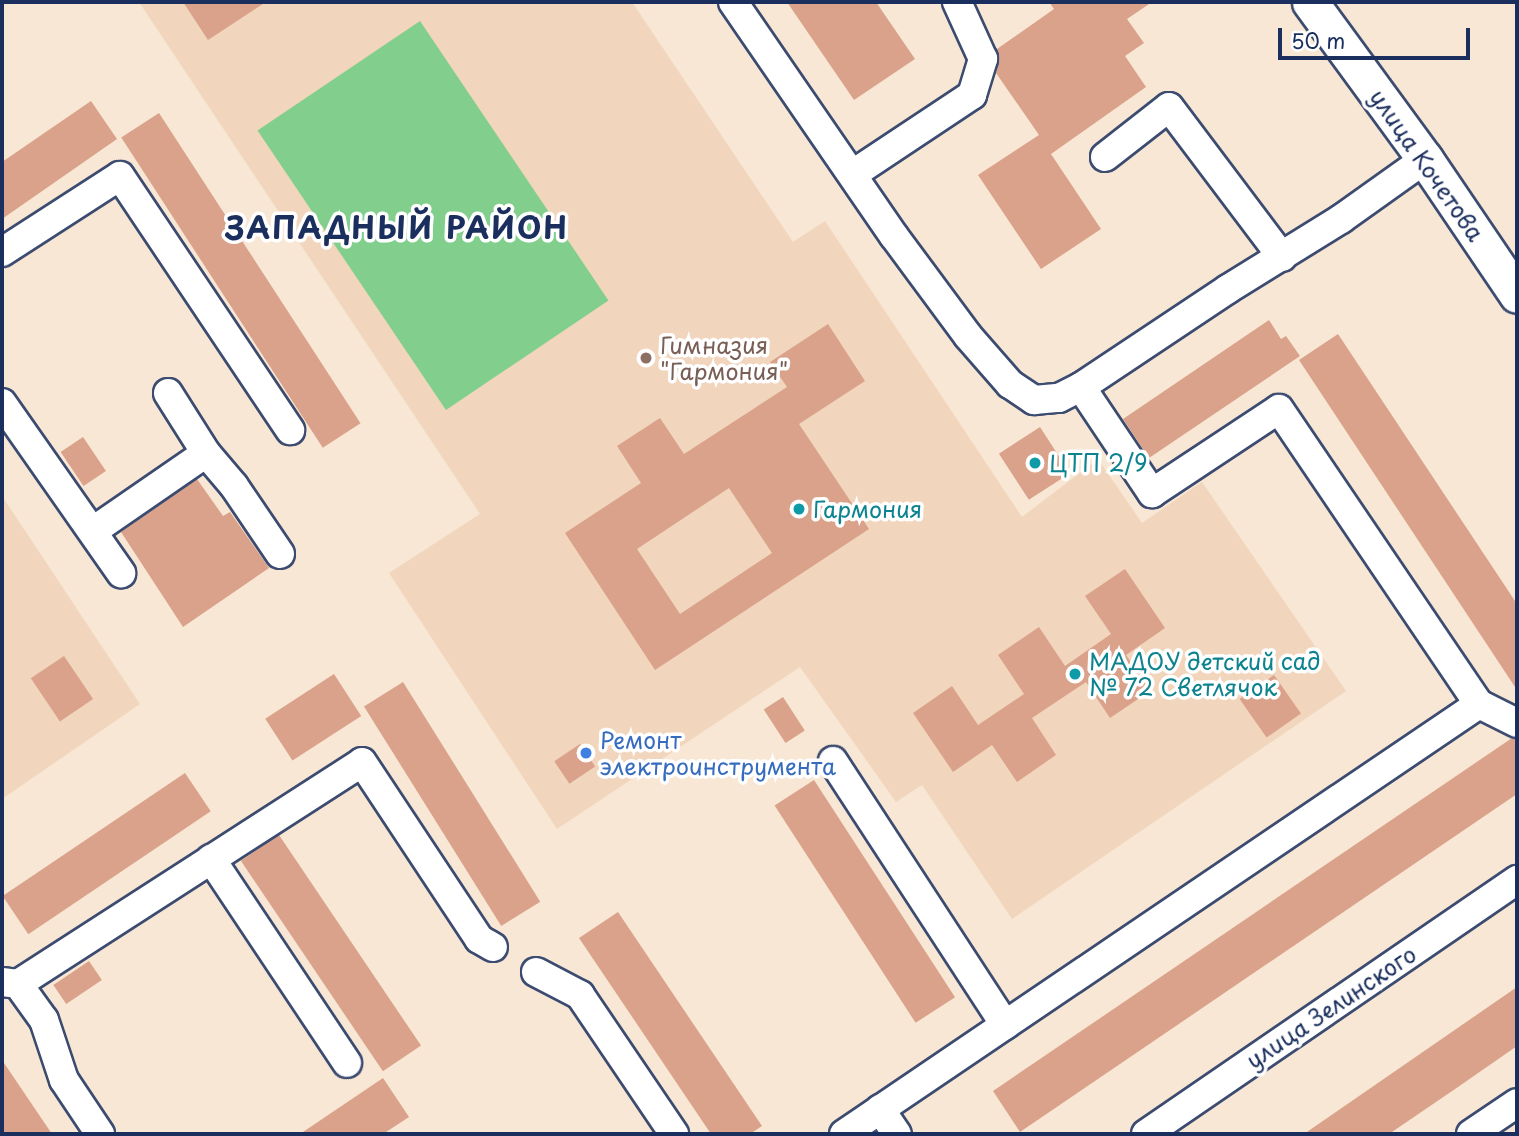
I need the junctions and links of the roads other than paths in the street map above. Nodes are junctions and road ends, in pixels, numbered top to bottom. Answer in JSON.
{"nodes":[{"id":1,"x":733,"y":2,"type":"edge"},
{"id":2,"x":957,"y":2,"type":"edge"},
{"id":3,"x":1322,"y":6,"type":"edge"},
{"id":4,"x":1105,"y":157,"type":"dead end"},
{"id":5,"x":1425,"y":159,"type":"junction"},
{"id":6,"x":853,"y":174,"type":"junction"},
{"id":7,"x":2,"y":252,"type":"edge"},
{"id":8,"x":1282,"y":257,"type":"junction"},
{"id":9,"x":1517,"y":295,"type":"edge"},
{"id":10,"x":1081,"y":387,"type":"junction"},
{"id":11,"x":168,"y":393,"type":"dead end"},
{"id":12,"x":2,"y":403,"type":"edge"},
{"id":13,"x":290,"y":430,"type":"dead end"},
{"id":14,"x":206,"y":453,"type":"junction"},
{"id":15,"x":93,"y":531,"type":"junction"},
{"id":16,"x":280,"y":554,"type":"dead end"},
{"id":17,"x":121,"y":573,"type":"dead end"},
{"id":18,"x":1479,"y":704,"type":"junction"},
{"id":19,"x":1517,"y":723,"type":"edge"},
{"id":20,"x":833,"y":761,"type":"dead end"},
{"id":21,"x":211,"y":859,"type":"junction"},
{"id":22,"x":1517,"y":880,"type":"edge"},
{"id":23,"x":493,"y":947,"type":"dead end"},
{"id":24,"x":536,"y":972,"type":"dead end"},
{"id":25,"x":10,"y":983,"type":"edge"},
{"id":26,"x":1005,"y":1025,"type":"junction"},
{"id":27,"x":347,"y":1063,"type":"dead end"},
{"id":28,"x":1517,"y":1103,"type":"edge"},
{"id":29,"x":880,"y":1109,"type":"junction"},
{"id":30,"x":1182,"y":1124,"type":"edge"},
{"id":31,"x":100,"y":1134,"type":"edge"},
{"id":32,"x":674,"y":1134,"type":"edge"},
{"id":33,"x":844,"y":1134,"type":"edge"},
{"id":34,"x":897,"y":1134,"type":"edge"},
{"id":35,"x":1146,"y":1134,"type":"edge"},
{"id":36,"x":1471,"y":1134,"type":"edge"}],
"edges":[{"from":1,"to":6,"type":"street"},
{"from":2,"to":6,"type":"street"},
{"from":3,"to":5,"type":"main road","name":"улица Кочетова"},
{"from":4,"to":8,"type":"street"},
{"from":5,"to":8,"type":"street"},
{"from":5,"to":9,"type":"main road","name":"улица Кочетова"},
{"from":6,"to":10,"type":"street"},
{"from":7,"to":13,"type":"street"},
{"from":8,"to":10,"type":"street"},
{"from":10,"to":18,"type":"street"},
{"from":11,"to":14,"type":"street"},
{"from":12,"to":15,"type":"street"},
{"from":14,"to":15,"type":"street"},
{"from":14,"to":16,"type":"street"},
{"from":15,"to":17,"type":"street"},
{"from":18,"to":19,"type":"street"},
{"from":18,"to":26,"type":"street"},
{"from":20,"to":26,"type":"street"},
{"from":21,"to":23,"type":"street"},
{"from":21,"to":25,"type":"street"},
{"from":21,"to":27,"type":"street"},
{"from":22,"to":30,"type":"street","name":"улица Зелинского"},
{"from":24,"to":32,"type":"street"},
{"from":25,"to":31,"type":"street"},
{"from":26,"to":29,"type":"street"},
{"from":28,"to":36,"type":"street"},
{"from":29,"to":33,"type":"street"},
{"from":29,"to":34,"type":"street"},
{"from":30,"to":35,"type":"street","name":"улица Зелинского"}]}
